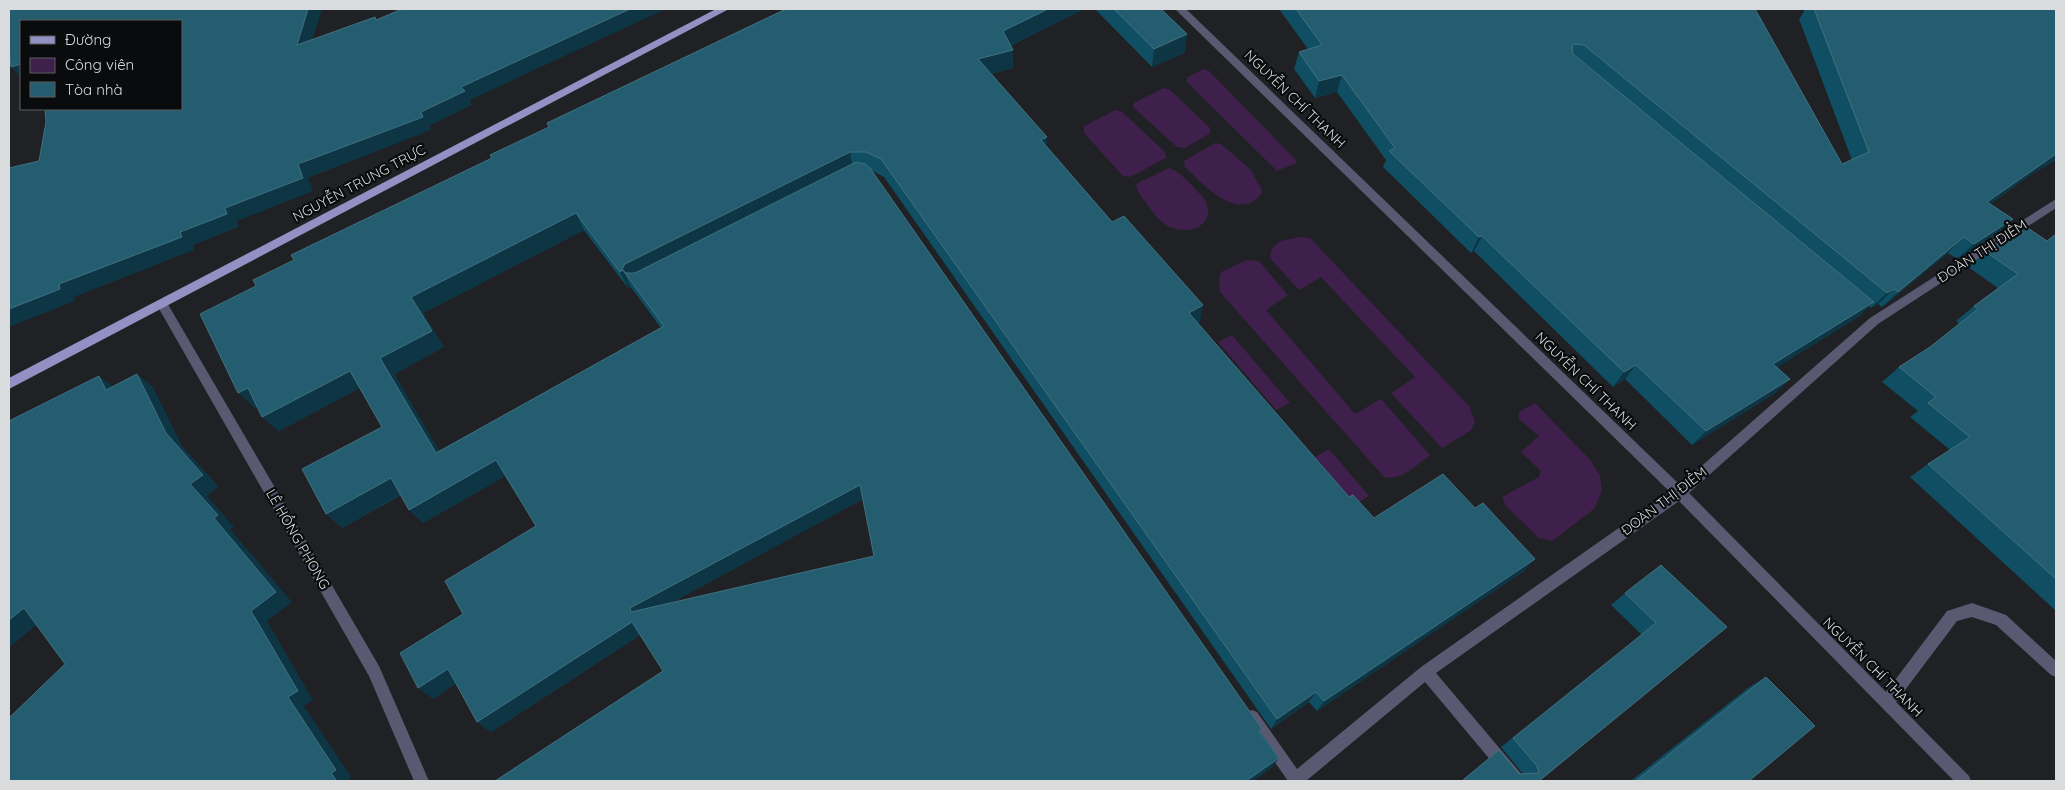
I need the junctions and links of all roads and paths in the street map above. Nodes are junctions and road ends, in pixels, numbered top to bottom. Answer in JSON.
{"nodes":[{"id":1,"x":724,"y":9,"type":"edge"},
{"id":2,"x":1180,"y":9,"type":"edge"},
{"id":3,"x":2056,"y":203,"type":"edge"},
{"id":4,"x":162,"y":304,"type":"junction"},
{"id":5,"x":9,"y":384,"type":"edge"},
{"id":6,"x":1680,"y":493,"type":"junction"},
{"id":7,"x":2056,"y":670,"type":"edge"},
{"id":8,"x":1426,"y":672,"type":"junction"},
{"id":9,"x":1887,"y":702,"type":"junction"},
{"id":10,"x":1245,"y":707,"type":"edge"},
{"id":11,"x":422,"y":781,"type":"edge"},
{"id":12,"x":1295,"y":781,"type":"edge"},
{"id":13,"x":1518,"y":781,"type":"edge"},
{"id":14,"x":1964,"y":781,"type":"edge"}],
"edges":[{"from":1,"to":4,"type":"main road","name":"NGUYỄN TRUNG TRỰC"},
{"from":2,"to":6,"type":"street","name":"NGUYỄN CHÍ THANH"},
{"from":3,"to":6,"type":"street","name":"ĐOÀN THỊ ĐIỂM"},
{"from":4,"to":5,"type":"main road","name":"NGUYỄN TRUNG TRỰC"},
{"from":4,"to":11,"type":"street","name":"LÊ HỒNG PHONG"},
{"from":6,"to":8,"type":"street","name":"ĐOÀN THỊ ĐIỂM"},
{"from":6,"to":9,"type":"street","name":"NGUYỄN CHÍ THANH"},
{"from":7,"to":9,"type":"street"},
{"from":8,"to":12,"type":"street","name":"ĐOÀN THỊ ĐIỂM"},
{"from":8,"to":13,"type":"street"},
{"from":9,"to":14,"type":"street","name":"NGUYỄN CHÍ THANH"},
{"from":10,"to":12,"type":"street"}]}
